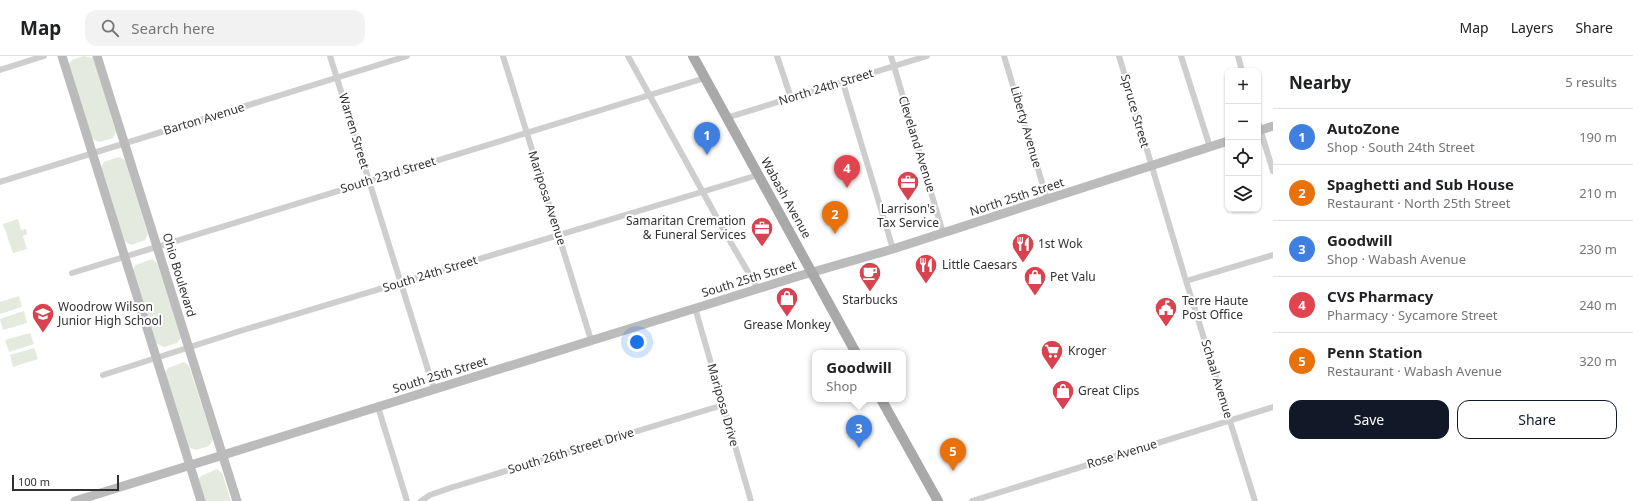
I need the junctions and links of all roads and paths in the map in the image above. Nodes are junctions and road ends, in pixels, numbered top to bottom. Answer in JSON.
{"nodes":[{"id":1,"x":44,"y":56,"type":"edge"},
{"id":2,"x":62,"y":56,"type":"edge"},
{"id":3,"x":98,"y":56,"type":"edge"},
{"id":4,"x":330,"y":56,"type":"edge"},
{"id":5,"x":408,"y":56,"type":"edge"},
{"id":6,"x":503,"y":56,"type":"edge"},
{"id":7,"x":628,"y":56,"type":"edge"},
{"id":8,"x":693,"y":56,"type":"edge"},
{"id":9,"x":778,"y":56,"type":"edge"},
{"id":10,"x":891,"y":56,"type":"edge"},
{"id":11,"x":927,"y":56,"type":"edge"},
{"id":12,"x":1004,"y":56,"type":"edge"},
{"id":13,"x":1119,"y":56,"type":"edge"},
{"id":14,"x":1181,"y":56,"type":"edge"},
{"id":15,"x":1238,"y":56,"type":"edge"},
{"id":16,"x":894,"y":66,"type":"junction"},
{"id":17,"x":1241,"y":68,"type":"edge"},
{"id":18,"x":0,"y":70,"type":"edge"},
{"id":19,"x":338,"y":78,"type":"junction"},
{"id":20,"x":705,"y":78,"type":"junction"},
{"id":21,"x":843,"y":83,"type":"junction"},
{"id":22,"x":650,"y":95,"type":"junction"},
{"id":23,"x":790,"y":98,"type":"junction"},
{"id":24,"x":726,"y":118,"type":"junction"},
{"id":25,"x":1273,"y":126,"type":"edge"},
{"id":26,"x":1261,"y":128,"type":"edge"},
{"id":27,"x":526,"y":132,"type":"junction"},
{"id":28,"x":1261,"y":134,"type":"edge"},
{"id":29,"x":1225,"y":142,"type":"edge"},
{"id":30,"x":125,"y":144,"type":"junction"},
{"id":31,"x":1210,"y":147,"type":"junction"},
{"id":32,"x":92,"y":154,"type":"junction"},
{"id":33,"x":1151,"y":166,"type":"junction"},
{"id":34,"x":1273,"y":171,"type":"edge"},
{"id":35,"x":758,"y":174,"type":"junction"},
{"id":36,"x":370,"y":181,"type":"junction"},
{"id":37,"x":0,"y":182,"type":"edge"},
{"id":38,"x":703,"y":191,"type":"junction"},
{"id":39,"x":1047,"y":199,"type":"junction"},
{"id":40,"x":944,"y":233,"type":"junction"},
{"id":41,"x":559,"y":235,"type":"junction"},
{"id":42,"x":158,"y":245,"type":"junction"},
{"id":43,"x":893,"y":249,"type":"junction"},
{"id":44,"x":1273,"y":255,"type":"edge"},
{"id":45,"x":124,"y":256,"type":"junction"},
{"id":46,"x":812,"y":272,"type":"junction"},
{"id":47,"x":72,"y":273,"type":"dead end"},
{"id":48,"x":1186,"y":281,"type":"junction"},
{"id":49,"x":401,"y":283,"type":"junction"},
{"id":50,"x":758,"y":289,"type":"junction"},
{"id":51,"x":695,"y":308,"type":"junction"},
{"id":52,"x":591,"y":340,"type":"junction"},
{"id":53,"x":190,"y":348,"type":"junction"},
{"id":54,"x":854,"y":350,"type":"edge"},
{"id":55,"x":156,"y":359,"type":"junction"},
{"id":56,"x":103,"y":375,"type":"dead end"},
{"id":57,"x":434,"y":389,"type":"junction"},
{"id":58,"x":883,"y":402,"type":"edge"},
{"id":59,"x":723,"y":405,"type":"junction"},
{"id":60,"x":378,"y":407,"type":"junction"},
{"id":61,"x":1273,"y":407,"type":"edge"},
{"id":62,"x":1230,"y":420,"type":"junction"},
{"id":63,"x":223,"y":455,"type":"junction"},
{"id":64,"x":190,"y":465,"type":"junction"},
{"id":65,"x":75,"y":501,"type":"edge"},
{"id":66,"x":201,"y":501,"type":"edge"},
{"id":67,"x":237,"y":501,"type":"edge"},
{"id":68,"x":407,"y":501,"type":"edge"},
{"id":69,"x":421,"y":501,"type":"edge"},
{"id":70,"x":751,"y":501,"type":"edge"},
{"id":71,"x":938,"y":501,"type":"edge"},
{"id":72,"x":972,"y":501,"type":"edge"},
{"id":73,"x":1254,"y":501,"type":"edge"}],
"edges":[{"from":1,"to":18,"type":"street"},
{"from":2,"to":32,"type":"street"},
{"from":3,"to":30,"type":"street","name":"Ohio Boulevard"},
{"from":4,"to":19,"type":"street","name":"Warren Street"},
{"from":5,"to":19,"type":"street","name":"Barton Avenue"},
{"from":6,"to":27,"type":"street","name":"Mariposa Avenue"},
{"from":7,"to":22,"type":"street"},
{"from":8,"to":20,"type":"main road","name":"Wabash Avenue"},
{"from":9,"to":23,"type":"street"},
{"from":10,"to":16,"type":"street","name":"Cleveland Avenue"},
{"from":11,"to":16,"type":"street","name":"North 24th Street"},
{"from":12,"to":39,"type":"street","name":"Liberty Avenue"},
{"from":13,"to":33,"type":"street","name":"Spruce Street"},
{"from":14,"to":31,"type":"street"},
{"from":15,"to":17,"type":"street"},
{"from":16,"to":21,"type":"street","name":"North 24th Street"},
{"from":16,"to":40,"type":"street","name":"Cleveland Avenue"},
{"from":19,"to":30,"type":"street","name":"Barton Avenue"},
{"from":19,"to":36,"type":"street","name":"Warren Street"},
{"from":20,"to":22,"type":"street","name":"South 23rd Street"},
{"from":20,"to":24,"type":"main road","name":"Wabash Avenue"},
{"from":21,"to":23,"type":"street","name":"North 24th Street"},
{"from":21,"to":43,"type":"street"},
{"from":22,"to":27,"type":"street","name":"South 23rd Street"},
{"from":22,"to":38,"type":"street"},
{"from":23,"to":24,"type":"street","name":"North 24th Street"},
{"from":24,"to":35,"type":"main road","name":"Wabash Avenue"},
{"from":25,"to":26,"type":"street"},
{"from":27,"to":36,"type":"street","name":"South 23rd Street"},
{"from":27,"to":41,"type":"street","name":"Mariposa Avenue"},
{"from":28,"to":34,"type":"street"},
{"from":29,"to":31,"type":"street","name":"North 25th Street"},
{"from":30,"to":32,"type":"street","name":"Barton Avenue"},
{"from":30,"to":42,"type":"street","name":"Ohio Boulevard"},
{"from":31,"to":33,"type":"street","name":"North 25th Street"},
{"from":32,"to":37,"type":"street","name":"Barton Avenue"},
{"from":32,"to":45,"type":"street"},
{"from":33,"to":39,"type":"street","name":"North 25th Street"},
{"from":33,"to":48,"type":"street","name":"Schaal Avenue"},
{"from":35,"to":38,"type":"street","name":"South 24th Street"},
{"from":35,"to":46,"type":"main road","name":"Wabash Avenue"},
{"from":36,"to":42,"type":"street","name":"South 23rd Street"},
{"from":36,"to":49,"type":"street","name":"Warren Street"},
{"from":38,"to":41,"type":"street","name":"South 24th Street"},
{"from":38,"to":50,"type":"street"},
{"from":39,"to":40,"type":"street","name":"North 25th Street"},
{"from":40,"to":43,"type":"street","name":"North 25th Street"},
{"from":41,"to":49,"type":"street","name":"South 24th Street"},
{"from":41,"to":52,"type":"street","name":"Mariposa Avenue"},
{"from":42,"to":45,"type":"street","name":"South 23rd Street"},
{"from":42,"to":53,"type":"street","name":"Ohio Boulevard"},
{"from":43,"to":46,"type":"street","name":"North 25th Street"},
{"from":44,"to":48,"type":"street"},
{"from":45,"to":47,"type":"street","name":"South 23rd Street"},
{"from":45,"to":55,"type":"street"},
{"from":46,"to":50,"type":"street","name":"South 25th Street"},
{"from":46,"to":54,"type":"main road","name":"Wabash Avenue"},
{"from":48,"to":62,"type":"street","name":"Schaal Avenue"},
{"from":49,"to":53,"type":"street","name":"South 24th Street"},
{"from":49,"to":57,"type":"street","name":"Warren Street"},
{"from":50,"to":51,"type":"street","name":"South 25th Street"},
{"from":51,"to":52,"type":"street","name":"South 25th Street"},
{"from":51,"to":59,"type":"street","name":"Mariposa Drive"},
{"from":52,"to":57,"type":"street","name":"South 25th Street"},
{"from":53,"to":55,"type":"street","name":"South 24th Street"},
{"from":53,"to":63,"type":"street","name":"Ohio Boulevard"},
{"from":55,"to":56,"type":"street","name":"South 24th Street"},
{"from":55,"to":64,"type":"street"},
{"from":57,"to":60,"type":"street","name":"South 25th Street"},
{"from":58,"to":71,"type":"main road"},
{"from":59,"to":69,"type":"street","name":"South 26th Street Drive"},
{"from":59,"to":70,"type":"street","name":"Mariposa Drive"},
{"from":60,"to":63,"type":"street","name":"South 25th Street"},
{"from":60,"to":68,"type":"street"},
{"from":61,"to":62,"type":"street","name":"Rose Avenue"},
{"from":62,"to":72,"type":"street","name":"Rose Avenue"},
{"from":62,"to":73,"type":"street","name":"Schaal Avenue"},
{"from":63,"to":64,"type":"street","name":"South 25th Street"},
{"from":63,"to":67,"type":"street","name":"Ohio Boulevard"},
{"from":64,"to":65,"type":"street","name":"South 25th Street"},
{"from":64,"to":66,"type":"street"}]}
